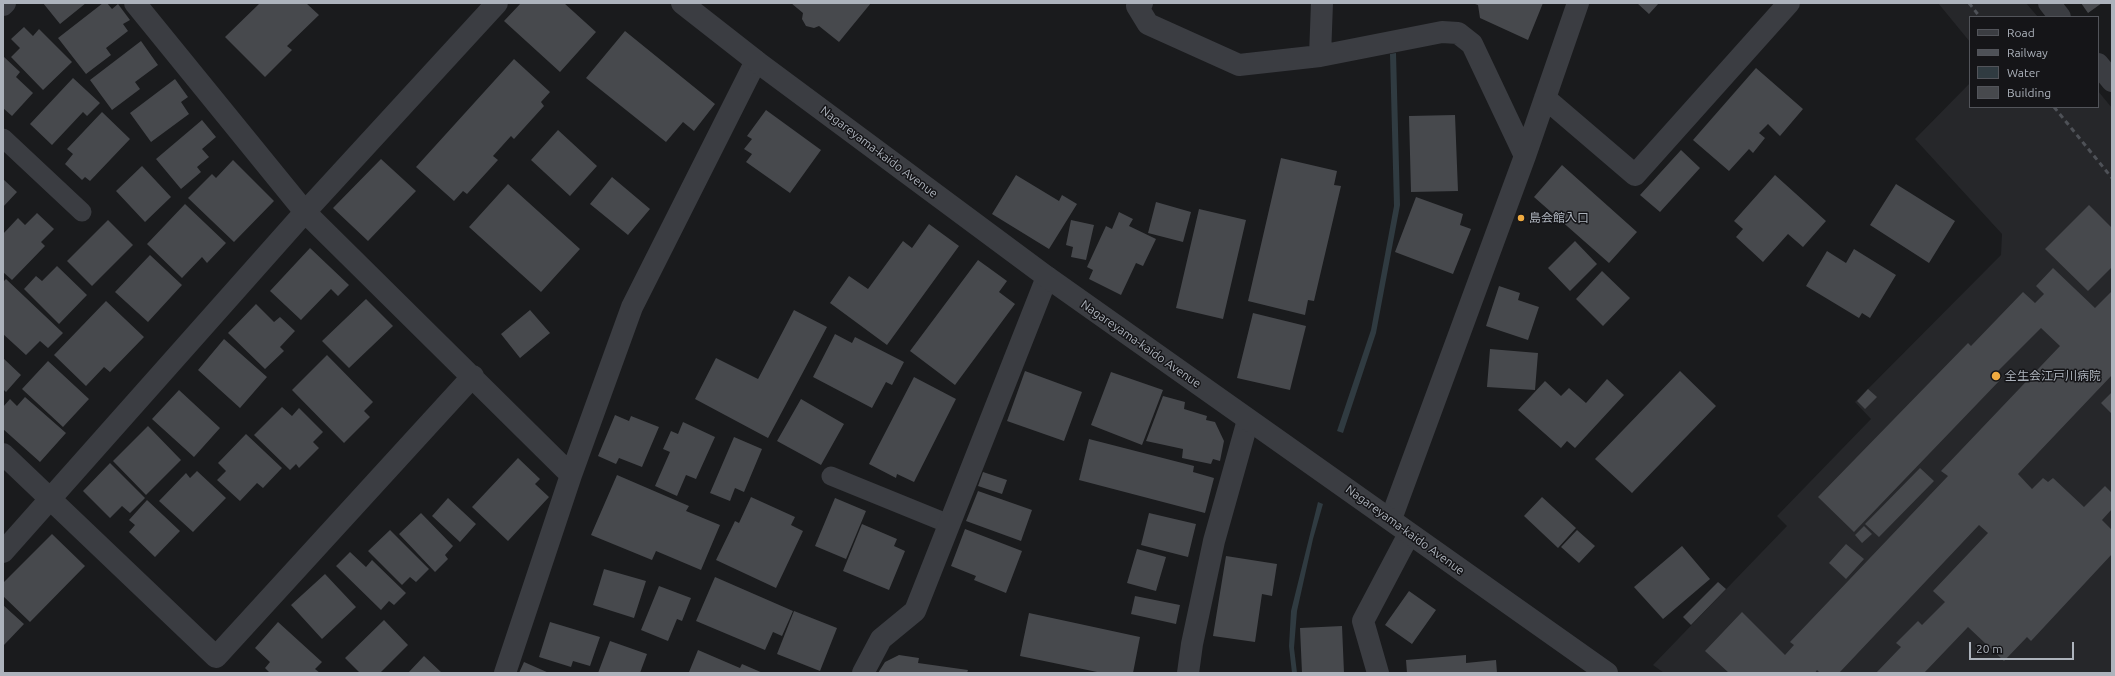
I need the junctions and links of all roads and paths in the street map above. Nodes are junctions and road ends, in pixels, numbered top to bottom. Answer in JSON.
{"nodes":[{"id":1,"x":5,"y":3,"type":"edge"},
{"id":2,"x":135,"y":3,"type":"edge"},
{"id":3,"x":497,"y":3,"type":"edge"},
{"id":4,"x":682,"y":3,"type":"edge"},
{"id":5,"x":1142,"y":3,"type":"edge"},
{"id":6,"x":1322,"y":3,"type":"edge"},
{"id":7,"x":1578,"y":3,"type":"edge"},
{"id":8,"x":1789,"y":3,"type":"edge"},
{"id":9,"x":2049,"y":3,"type":"edge"},
{"id":10,"x":3,"y":5,"type":"edge"},
{"id":11,"x":2059,"y":16,"type":"edge"},
{"id":12,"x":1320,"y":56,"type":"junction"},
{"id":13,"x":756,"y":61,"type":"junction"},
{"id":14,"x":2099,"y":65,"type":"edge"},
{"id":15,"x":2112,"y":81,"type":"edge"},
{"id":16,"x":1545,"y":98,"type":"junction"},
{"id":17,"x":3,"y":138,"type":"edge"},
{"id":18,"x":1525,"y":156,"type":"junction"},
{"id":19,"x":82,"y":212,"type":"dead end"},
{"id":20,"x":305,"y":212,"type":"junction"},
{"id":21,"x":1047,"y":277,"type":"junction"},
{"id":22,"x":473,"y":376,"type":"junction"},
{"id":23,"x":1248,"y":420,"type":"junction"},
{"id":24,"x":3,"y":454,"type":"edge"},
{"id":25,"x":571,"y":475,"type":"junction"},
{"id":26,"x":831,"y":476,"type":"dead end"},
{"id":27,"x":50,"y":498,"type":"junction"},
{"id":28,"x":1391,"y":519,"type":"junction"},
{"id":29,"x":949,"y":524,"type":"junction"},
{"id":30,"x":1409,"y":534,"type":"junction"},
{"id":31,"x":3,"y":552,"type":"edge"},
{"id":32,"x":505,"y":673,"type":"edge"},
{"id":33,"x":863,"y":673,"type":"edge"},
{"id":34,"x":1188,"y":673,"type":"edge"},
{"id":35,"x":1378,"y":673,"type":"edge"},
{"id":36,"x":1608,"y":673,"type":"edge"}],
"edges":[{"from":1,"to":10,"type":"street"},
{"from":2,"to":20,"type":"street"},
{"from":3,"to":20,"type":"street"},
{"from":4,"to":13,"type":"street","name":"Nagareyama-kaido Avenue"},
{"from":5,"to":12,"type":"street"},
{"from":6,"to":12,"type":"street"},
{"from":7,"to":16,"type":"street"},
{"from":8,"to":16,"type":"street"},
{"from":9,"to":11,"type":"street"},
{"from":12,"to":18,"type":"street"},
{"from":13,"to":21,"type":"street","name":"Nagareyama-kaido Avenue"},
{"from":13,"to":25,"type":"street"},
{"from":14,"to":15,"type":"street"},
{"from":16,"to":18,"type":"street"},
{"from":17,"to":19,"type":"lane"},
{"from":18,"to":28,"type":"street"},
{"from":20,"to":22,"type":"street"},
{"from":20,"to":27,"type":"street"},
{"from":21,"to":23,"type":"street","name":"Nagareyama-kaido Avenue"},
{"from":21,"to":29,"type":"street"},
{"from":22,"to":25,"type":"street"},
{"from":22,"to":27,"type":"street"},
{"from":23,"to":28,"type":"street","name":"Nagareyama-kaido Avenue"},
{"from":23,"to":34,"type":"street"},
{"from":24,"to":27,"type":"street"},
{"from":25,"to":32,"type":"street"},
{"from":26,"to":29,"type":"lane"},
{"from":27,"to":31,"type":"street"},
{"from":28,"to":30,"type":"street","name":"Nagareyama-kaido Avenue"},
{"from":29,"to":33,"type":"street"},
{"from":30,"to":35,"type":"street"},
{"from":30,"to":36,"type":"street","name":"Nagareyama-kaido Avenue"}]}
